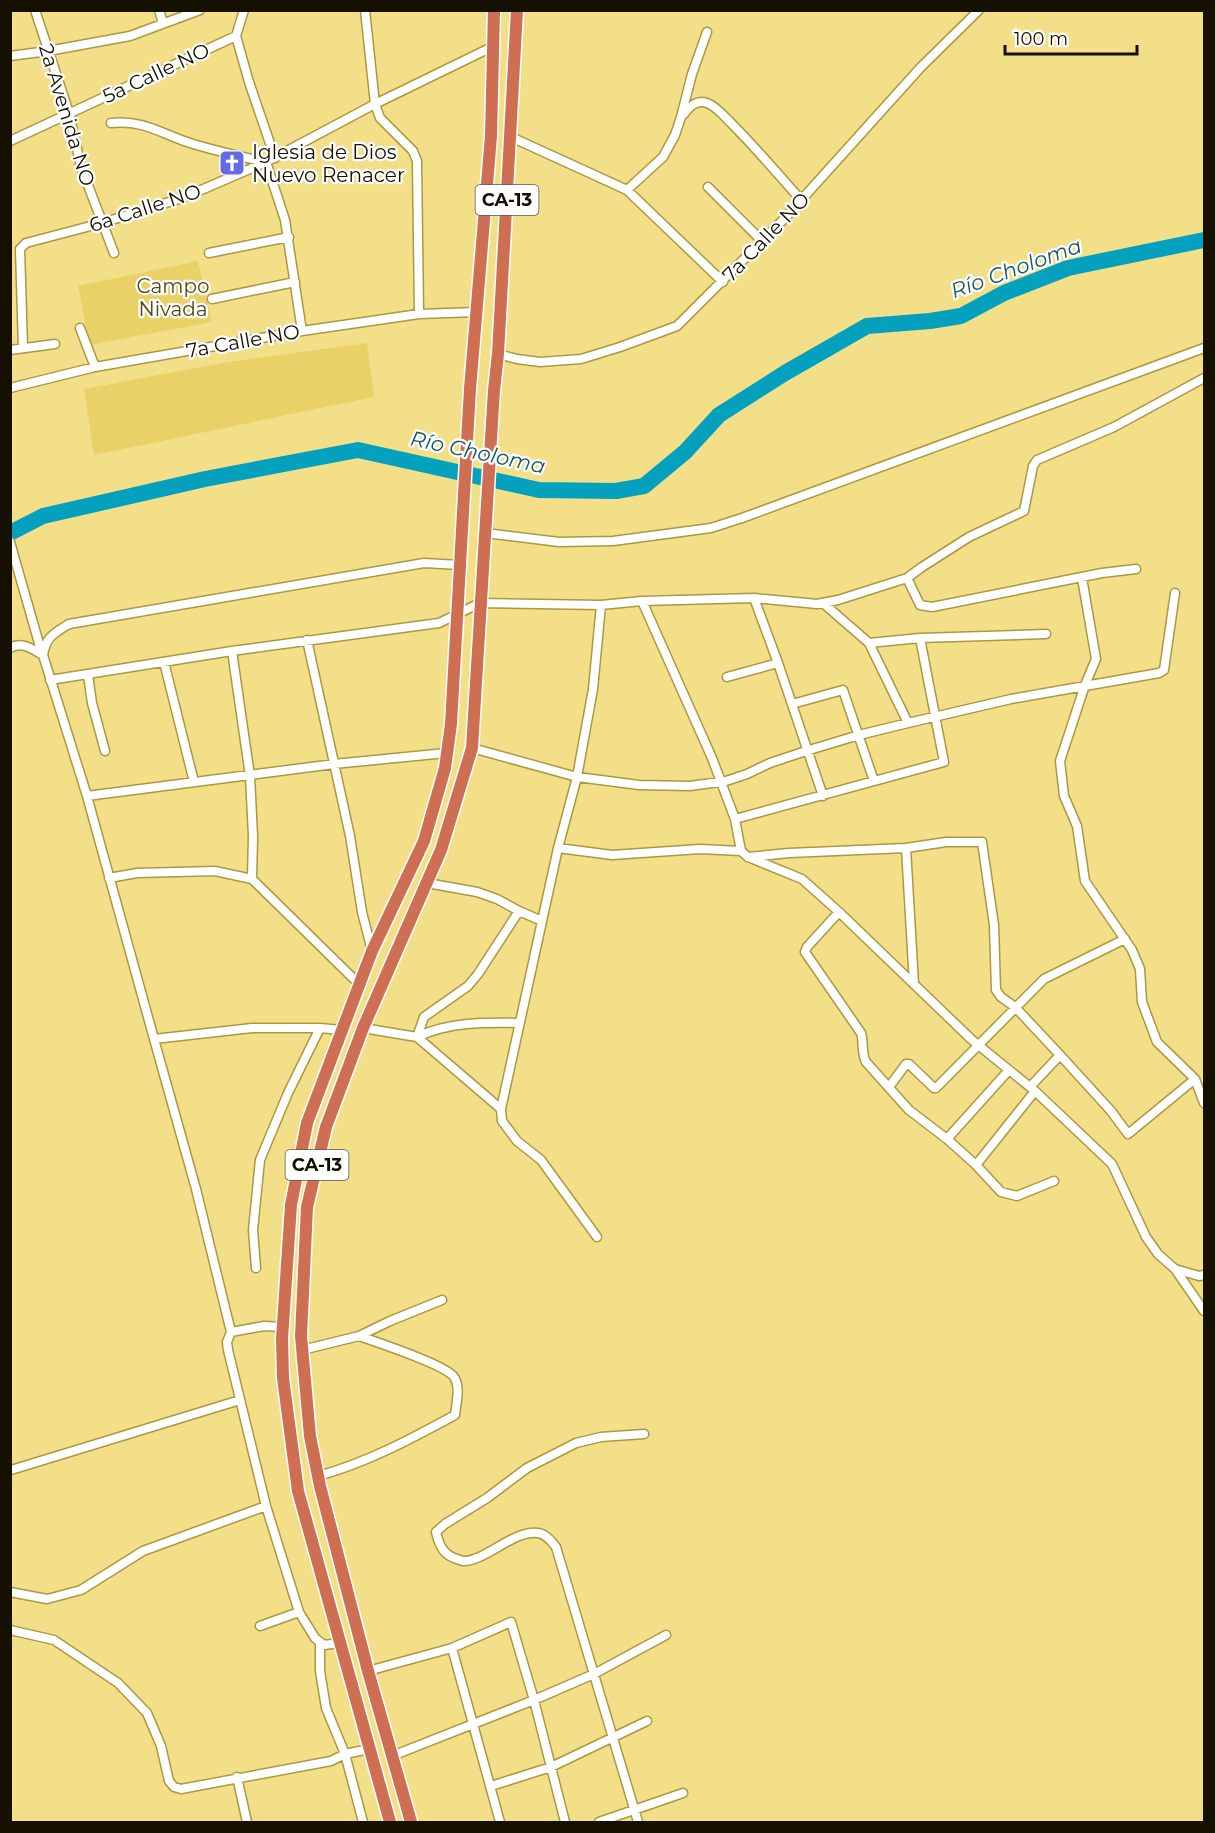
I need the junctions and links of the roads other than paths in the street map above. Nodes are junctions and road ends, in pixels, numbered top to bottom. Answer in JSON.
{"nodes":[{"id":1,"x":35,"y":10,"type":"edge"},
{"id":2,"x":159,"y":10,"type":"edge"},
{"id":3,"x":244,"y":10,"type":"edge"},
{"id":4,"x":365,"y":10,"type":"edge"},
{"id":5,"x":494,"y":10,"type":"edge"},
{"id":6,"x":517,"y":10,"type":"edge"},
{"id":7,"x":979,"y":10,"type":"edge"},
{"id":8,"x":195,"y":11,"type":"edge"},
{"id":9,"x":163,"y":23,"type":"junction"},
{"id":10,"x":707,"y":32,"type":"dead end"},
{"id":11,"x":236,"y":36,"type":"junction"},
{"id":12,"x":494,"y":46,"type":"junction"},
{"id":13,"x":48,"y":51,"type":"junction"},
{"id":14,"x":10,"y":56,"type":"edge"},
{"id":15,"x":375,"y":104,"type":"junction"},
{"id":16,"x":69,"y":113,"type":"junction"},
{"id":17,"x":681,"y":117,"type":"junction"},
{"id":18,"x":111,"y":123,"type":"dead end"},
{"id":19,"x":511,"y":137,"type":"junction"},
{"id":20,"x":10,"y":141,"type":"edge"},
{"id":21,"x":271,"y":160,"type":"junction"},
{"id":22,"x":708,"y":187,"type":"dead end"},
{"id":23,"x":627,"y":190,"type":"junction"},
{"id":24,"x":801,"y":200,"type":"junction"},
{"id":25,"x":102,"y":223,"type":"junction"},
{"id":26,"x":289,"y":237,"type":"junction"},
{"id":27,"x":762,"y":241,"type":"junction"},
{"id":28,"x":114,"y":253,"type":"dead end"},
{"id":29,"x":209,"y":253,"type":"dead end"},
{"id":30,"x":295,"y":282,"type":"junction"},
{"id":31,"x":723,"y":282,"type":"junction"},
{"id":32,"x":212,"y":299,"type":"dead end"},
{"id":33,"x":477,"y":312,"type":"junction"},
{"id":34,"x":419,"y":314,"type":"junction"},
{"id":35,"x":80,"y":328,"type":"dead end"},
{"id":36,"x":302,"y":331,"type":"junction"},
{"id":37,"x":55,"y":344,"type":"dead end"},
{"id":38,"x":23,"y":348,"type":"junction"},
{"id":39,"x":1204,"y":348,"type":"edge"},
{"id":40,"x":10,"y":350,"type":"edge"},
{"id":41,"x":498,"y":354,"type":"junction"},
{"id":42,"x":95,"y":368,"type":"junction"},
{"id":43,"x":1204,"y":378,"type":"edge"},
{"id":44,"x":10,"y":388,"type":"edge"},
{"id":45,"x":485,"y":527,"type":"junction"},
{"id":46,"x":10,"y":542,"type":"edge"},
{"id":47,"x":460,"y":565,"type":"junction"},
{"id":48,"x":1136,"y":570,"type":"dead end"},
{"id":49,"x":907,"y":578,"type":"junction"},
{"id":50,"x":1082,"y":578,"type":"junction"},
{"id":51,"x":1175,"y":593,"type":"dead end"},
{"id":52,"x":754,"y":598,"type":"junction"},
{"id":53,"x":642,"y":601,"type":"junction"},
{"id":54,"x":480,"y":603,"type":"junction"},
{"id":55,"x":823,"y":603,"type":"junction"},
{"id":56,"x":601,"y":606,"type":"junction"},
{"id":57,"x":458,"y":614,"type":"junction"},
{"id":58,"x":1046,"y":634,"type":"dead end"},
{"id":59,"x":920,"y":638,"type":"junction"},
{"id":60,"x":306,"y":640,"type":"junction"},
{"id":61,"x":869,"y":644,"type":"junction"},
{"id":62,"x":10,"y":648,"type":"edge"},
{"id":63,"x":232,"y":651,"type":"junction"},
{"id":64,"x":43,"y":655,"type":"junction"},
{"id":65,"x":164,"y":662,"type":"junction"},
{"id":66,"x":778,"y":663,"type":"junction"},
{"id":67,"x":88,"y":675,"type":"junction"},
{"id":68,"x":727,"y":677,"type":"dead end"},
{"id":69,"x":50,"y":680,"type":"junction"},
{"id":70,"x":1085,"y":685,"type":"junction"},
{"id":71,"x":792,"y":704,"type":"junction"},
{"id":72,"x":935,"y":717,"type":"junction"},
{"id":73,"x":908,"y":723,"type":"junction"},
{"id":74,"x":859,"y":735,"type":"junction"},
{"id":75,"x":472,"y":748,"type":"junction"},
{"id":76,"x":105,"y":751,"type":"dead end"},
{"id":77,"x":806,"y":751,"type":"junction"},
{"id":78,"x":446,"y":753,"type":"junction"},
{"id":79,"x":334,"y":764,"type":"junction"},
{"id":80,"x":250,"y":776,"type":"junction"},
{"id":81,"x":577,"y":777,"type":"junction"},
{"id":82,"x":721,"y":781,"type":"junction"},
{"id":83,"x":874,"y":781,"type":"junction"},
{"id":84,"x":194,"y":782,"type":"junction"},
{"id":85,"x":87,"y":796,"type":"junction"},
{"id":86,"x":823,"y":796,"type":"junction"},
{"id":87,"x":735,"y":819,"type":"junction"},
{"id":88,"x":558,"y":848,"type":"junction"},
{"id":89,"x":906,"y":848,"type":"junction"},
{"id":90,"x":745,"y":854,"type":"junction"},
{"id":91,"x":109,"y":878,"type":"junction"},
{"id":92,"x":252,"y":879,"type":"junction"},
{"id":93,"x":427,"y":883,"type":"junction"},
{"id":94,"x":519,"y":911,"type":"junction"},
{"id":95,"x":839,"y":912,"type":"junction"},
{"id":96,"x":542,"y":921,"type":"junction"},
{"id":97,"x":1125,"y":939,"type":"junction"},
{"id":98,"x":372,"y":951,"type":"junction"},
{"id":99,"x":914,"y":984,"type":"junction"},
{"id":100,"x":360,"y":985,"type":"junction"},
{"id":101,"x":1015,"y":1008,"type":"junction"},
{"id":102,"x":519,"y":1023,"type":"junction"},
{"id":103,"x":363,"y":1028,"type":"junction"},
{"id":104,"x":320,"y":1029,"type":"junction"},
{"id":105,"x":341,"y":1030,"type":"junction"},
{"id":106,"x":417,"y":1037,"type":"junction"},
{"id":107,"x":154,"y":1039,"type":"junction"},
{"id":108,"x":978,"y":1045,"type":"junction"},
{"id":109,"x":1060,"y":1054,"type":"junction"},
{"id":110,"x":1009,"y":1070,"type":"junction"},
{"id":111,"x":1195,"y":1079,"type":"junction"},
{"id":112,"x":889,"y":1087,"type":"junction"},
{"id":113,"x":1032,"y":1089,"type":"junction"},
{"id":114,"x":1204,"y":1102,"type":"edge"},
{"id":115,"x":501,"y":1109,"type":"junction"},
{"id":116,"x":947,"y":1139,"type":"junction"},
{"id":117,"x":976,"y":1165,"type":"junction"},
{"id":118,"x":1054,"y":1181,"type":"dead end"},
{"id":119,"x":597,"y":1237,"type":"dead end"},
{"id":120,"x":256,"y":1268,"type":"dead end"},
{"id":121,"x":1175,"y":1269,"type":"junction"},
{"id":122,"x":1204,"y":1275,"type":"edge"},
{"id":123,"x":442,"y":1300,"type":"dead end"},
{"id":124,"x":1204,"y":1311,"type":"edge"},
{"id":125,"x":283,"y":1328,"type":"junction"},
{"id":126,"x":231,"y":1332,"type":"junction"},
{"id":127,"x":359,"y":1336,"type":"junction"},
{"id":128,"x":302,"y":1350,"type":"junction"},
{"id":129,"x":240,"y":1400,"type":"junction"},
{"id":130,"x":644,"y":1434,"type":"dead end"},
{"id":131,"x":11,"y":1470,"type":"edge"},
{"id":132,"x":318,"y":1476,"type":"junction"},
{"id":133,"x":266,"y":1506,"type":"junction"},
{"id":134,"x":10,"y":1592,"type":"edge"},
{"id":135,"x":299,"y":1612,"type":"junction"},
{"id":136,"x":260,"y":1626,"type":"dead end"},
{"id":137,"x":10,"y":1630,"type":"edge"},
{"id":138,"x":666,"y":1635,"type":"dead end"},
{"id":139,"x":320,"y":1641,"type":"junction"},
{"id":140,"x":340,"y":1643,"type":"junction"},
{"id":141,"x":452,"y":1648,"type":"junction"},
{"id":142,"x":368,"y":1671,"type":"junction"},
{"id":143,"x":594,"y":1674,"type":"junction"},
{"id":144,"x":534,"y":1700,"type":"junction"},
{"id":145,"x":647,"y":1721,"type":"dead end"},
{"id":146,"x":472,"y":1724,"type":"junction"},
{"id":147,"x":613,"y":1738,"type":"junction"},
{"id":148,"x":369,"y":1749,"type":"junction"},
{"id":149,"x":345,"y":1754,"type":"junction"},
{"id":150,"x":392,"y":1756,"type":"junction"},
{"id":151,"x":551,"y":1767,"type":"junction"},
{"id":152,"x":237,"y":1778,"type":"junction"},
{"id":153,"x":491,"y":1786,"type":"junction"},
{"id":154,"x":683,"y":1793,"type":"dead end"},
{"id":155,"x":635,"y":1810,"type":"junction"},
{"id":156,"x":247,"y":1822,"type":"edge"},
{"id":157,"x":363,"y":1822,"type":"edge"},
{"id":158,"x":390,"y":1822,"type":"edge"},
{"id":159,"x":411,"y":1822,"type":"edge"},
{"id":160,"x":500,"y":1822,"type":"edge"},
{"id":161,"x":565,"y":1822,"type":"edge"},
{"id":162,"x":599,"y":1822,"type":"edge"},
{"id":163,"x":638,"y":1822,"type":"edge"}],
"edges":[{"from":1,"to":13,"type":"street","name":"2a Avenida NO"},
{"from":2,"to":9,"type":"street"},
{"from":3,"to":11,"type":"street"},
{"from":4,"to":15,"type":"street"},
{"from":5,"to":12,"type":"highway","number":"CA-13"},
{"from":6,"to":19,"type":"highway","number":"CA-13"},
{"from":7,"to":24,"type":"street","name":"7a Calle NO"},
{"from":8,"to":9,"type":"street"},
{"from":9,"to":13,"type":"street"},
{"from":10,"to":17,"type":"street"},
{"from":11,"to":16,"type":"street","name":"5a Calle NO"},
{"from":11,"to":21,"type":"street"},
{"from":12,"to":15,"type":"street","name":"6a Calle NO"},
{"from":12,"to":33,"type":"highway","number":"CA-13"},
{"from":13,"to":14,"type":"street"},
{"from":13,"to":16,"type":"street","name":"2a Avenida NO"},
{"from":15,"to":21,"type":"street","name":"6a Calle NO"},
{"from":15,"to":34,"type":"street"},
{"from":16,"to":20,"type":"street","name":"5a Calle NO"},
{"from":16,"to":25,"type":"street","name":"2a Avenida NO"},
{"from":17,"to":23,"type":"street"},
{"from":17,"to":24,"type":"street"},
{"from":18,"to":21,"type":"street"},
{"from":19,"to":23,"type":"street"},
{"from":19,"to":41,"type":"highway","number":"CA-13"},
{"from":21,"to":25,"type":"street","name":"6a Calle NO"},
{"from":21,"to":26,"type":"street"},
{"from":22,"to":27,"type":"street"},
{"from":23,"to":31,"type":"street"},
{"from":24,"to":27,"type":"street","name":"7a Calle NO"},
{"from":25,"to":28,"type":"street","name":"2a Avenida NO"},
{"from":25,"to":38,"type":"street","name":"6a Calle NO"},
{"from":26,"to":29,"type":"street"},
{"from":26,"to":30,"type":"street"},
{"from":27,"to":31,"type":"street","name":"7a Calle NO"},
{"from":30,"to":32,"type":"street"},
{"from":30,"to":36,"type":"street"},
{"from":31,"to":41,"type":"street","name":"7a Calle NO"},
{"from":33,"to":34,"type":"street","name":"7a Calle NO"},
{"from":33,"to":47,"type":"highway","number":"CA-13"},
{"from":34,"to":36,"type":"street","name":"7a Calle NO"},
{"from":35,"to":42,"type":"street"},
{"from":36,"to":42,"type":"street","name":"7a Calle NO"},
{"from":37,"to":38,"type":"street"},
{"from":38,"to":40,"type":"street"},
{"from":39,"to":45,"type":"street"},
{"from":41,"to":45,"type":"highway","number":"CA-13"},
{"from":42,"to":44,"type":"street","name":"7a Calle NO"},
{"from":43,"to":49,"type":"street"},
{"from":45,"to":54,"type":"highway","number":"CA-13"},
{"from":46,"to":64,"type":"street"},
{"from":47,"to":57,"type":"highway","number":"CA-13"},
{"from":47,"to":64,"type":"street"},
{"from":48,"to":50,"type":"street"},
{"from":49,"to":50,"type":"street"},
{"from":49,"to":55,"type":"street"},
{"from":50,"to":70,"type":"street"},
{"from":51,"to":70,"type":"street"},
{"from":52,"to":53,"type":"street"},
{"from":52,"to":55,"type":"street"},
{"from":52,"to":66,"type":"street"},
{"from":53,"to":56,"type":"street"},
{"from":53,"to":82,"type":"street"},
{"from":54,"to":56,"type":"street"},
{"from":54,"to":57,"type":"street"},
{"from":54,"to":75,"type":"highway","number":"CA-13"},
{"from":55,"to":61,"type":"street"},
{"from":56,"to":81,"type":"street"},
{"from":57,"to":60,"type":"street"},
{"from":57,"to":78,"type":"highway","number":"CA-13"},
{"from":58,"to":59,"type":"street"},
{"from":59,"to":61,"type":"street"},
{"from":59,"to":72,"type":"street"},
{"from":60,"to":63,"type":"street"},
{"from":60,"to":79,"type":"street"},
{"from":61,"to":73,"type":"street"},
{"from":62,"to":64,"type":"street"},
{"from":63,"to":65,"type":"street"},
{"from":63,"to":80,"type":"street"},
{"from":64,"to":69,"type":"street"},
{"from":65,"to":67,"type":"street"},
{"from":65,"to":84,"type":"street"},
{"from":66,"to":68,"type":"street"},
{"from":66,"to":71,"type":"street"},
{"from":67,"to":69,"type":"street"},
{"from":67,"to":76,"type":"street"},
{"from":69,"to":85,"type":"street"},
{"from":70,"to":72,"type":"street"},
{"from":70,"to":97,"type":"street"},
{"from":71,"to":74,"type":"street"},
{"from":71,"to":77,"type":"street"},
{"from":72,"to":73,"type":"street"},
{"from":72,"to":83,"type":"street"},
{"from":73,"to":74,"type":"street"},
{"from":74,"to":77,"type":"street"},
{"from":74,"to":83,"type":"street"},
{"from":75,"to":81,"type":"street"},
{"from":75,"to":93,"type":"highway","number":"CA-13"},
{"from":77,"to":82,"type":"street"},
{"from":77,"to":86,"type":"street"},
{"from":78,"to":79,"type":"street"},
{"from":78,"to":98,"type":"highway","number":"CA-13"},
{"from":79,"to":80,"type":"street"},
{"from":79,"to":98,"type":"street"},
{"from":80,"to":84,"type":"street"},
{"from":80,"to":92,"type":"street"},
{"from":81,"to":82,"type":"street"},
{"from":81,"to":88,"type":"street"},
{"from":82,"to":87,"type":"street"},
{"from":83,"to":86,"type":"street"},
{"from":84,"to":85,"type":"street"},
{"from":85,"to":91,"type":"street"},
{"from":86,"to":87,"type":"street"},
{"from":87,"to":90,"type":"street"},
{"from":88,"to":90,"type":"street"},
{"from":88,"to":96,"type":"street"},
{"from":89,"to":90,"type":"street"},
{"from":89,"to":99,"type":"street"},
{"from":89,"to":101,"type":"street"},
{"from":90,"to":95,"type":"street"},
{"from":91,"to":92,"type":"street"},
{"from":91,"to":107,"type":"street"},
{"from":92,"to":100,"type":"street"},
{"from":93,"to":94,"type":"street"},
{"from":93,"to":103,"type":"highway","number":"CA-13"},
{"from":94,"to":96,"type":"street"},
{"from":94,"to":106,"type":"street"},
{"from":95,"to":99,"type":"street"},
{"from":95,"to":112,"type":"street"},
{"from":96,"to":102,"type":"street"},
{"from":97,"to":101,"type":"street"},
{"from":97,"to":111,"type":"street"},
{"from":98,"to":100,"type":"highway","number":"CA-13"},
{"from":99,"to":108,"type":"street"},
{"from":100,"to":105,"type":"highway","number":"CA-13"},
{"from":101,"to":108,"type":"street"},
{"from":101,"to":109,"type":"street"},
{"from":102,"to":106,"type":"street"},
{"from":102,"to":115,"type":"street"},
{"from":103,"to":106,"type":"street"},
{"from":103,"to":128,"type":"highway","number":"CA-13"},
{"from":104,"to":105,"type":"street"},
{"from":104,"to":107,"type":"street"},
{"from":104,"to":120,"type":"street"},
{"from":105,"to":125,"type":"highway","number":"CA-13"},
{"from":106,"to":115,"type":"street"},
{"from":107,"to":126,"type":"street"},
{"from":108,"to":110,"type":"street"},
{"from":108,"to":112,"type":"street"},
{"from":109,"to":111,"type":"street"},
{"from":109,"to":113,"type":"street"},
{"from":110,"to":113,"type":"street"},
{"from":110,"to":116,"type":"street"},
{"from":111,"to":114,"type":"street"},
{"from":112,"to":116,"type":"street"},
{"from":113,"to":117,"type":"street"},
{"from":113,"to":121,"type":"street"},
{"from":115,"to":119,"type":"street"},
{"from":116,"to":117,"type":"street"},
{"from":117,"to":118,"type":"street"},
{"from":121,"to":122,"type":"street"},
{"from":121,"to":124,"type":"street"},
{"from":123,"to":127,"type":"street"},
{"from":125,"to":126,"type":"street"},
{"from":125,"to":140,"type":"highway","number":"CA-13"},
{"from":126,"to":129,"type":"street"},
{"from":127,"to":128,"type":"street"},
{"from":127,"to":132,"type":"street"},
{"from":128,"to":132,"type":"highway","number":"CA-13"},
{"from":129,"to":131,"type":"street"},
{"from":129,"to":133,"type":"street"},
{"from":130,"to":143,"type":"street"},
{"from":132,"to":142,"type":"highway","number":"CA-13"},
{"from":133,"to":134,"type":"street"},
{"from":133,"to":135,"type":"street"},
{"from":135,"to":136,"type":"street"},
{"from":135,"to":139,"type":"street"},
{"from":137,"to":152,"type":"street"},
{"from":138,"to":143,"type":"street"},
{"from":139,"to":140,"type":"street"},
{"from":139,"to":149,"type":"street"},
{"from":140,"to":148,"type":"highway","number":"CA-13"},
{"from":141,"to":142,"type":"street"},
{"from":141,"to":144,"type":"street"},
{"from":141,"to":146,"type":"street"},
{"from":142,"to":150,"type":"highway","number":"CA-13"},
{"from":143,"to":144,"type":"street"},
{"from":143,"to":147,"type":"street"},
{"from":144,"to":146,"type":"street"},
{"from":144,"to":151,"type":"street"},
{"from":145,"to":147,"type":"street"},
{"from":146,"to":150,"type":"street"},
{"from":146,"to":153,"type":"street"},
{"from":147,"to":151,"type":"street"},
{"from":147,"to":155,"type":"street"},
{"from":148,"to":149,"type":"street"},
{"from":148,"to":158,"type":"highway","number":"CA-13"},
{"from":149,"to":152,"type":"street"},
{"from":149,"to":157,"type":"street"},
{"from":150,"to":159,"type":"highway","number":"CA-13"},
{"from":151,"to":153,"type":"street"},
{"from":151,"to":161,"type":"street"},
{"from":152,"to":156,"type":"street"},
{"from":153,"to":160,"type":"street"},
{"from":154,"to":155,"type":"street"},
{"from":155,"to":162,"type":"street"},
{"from":155,"to":163,"type":"street"}]}
